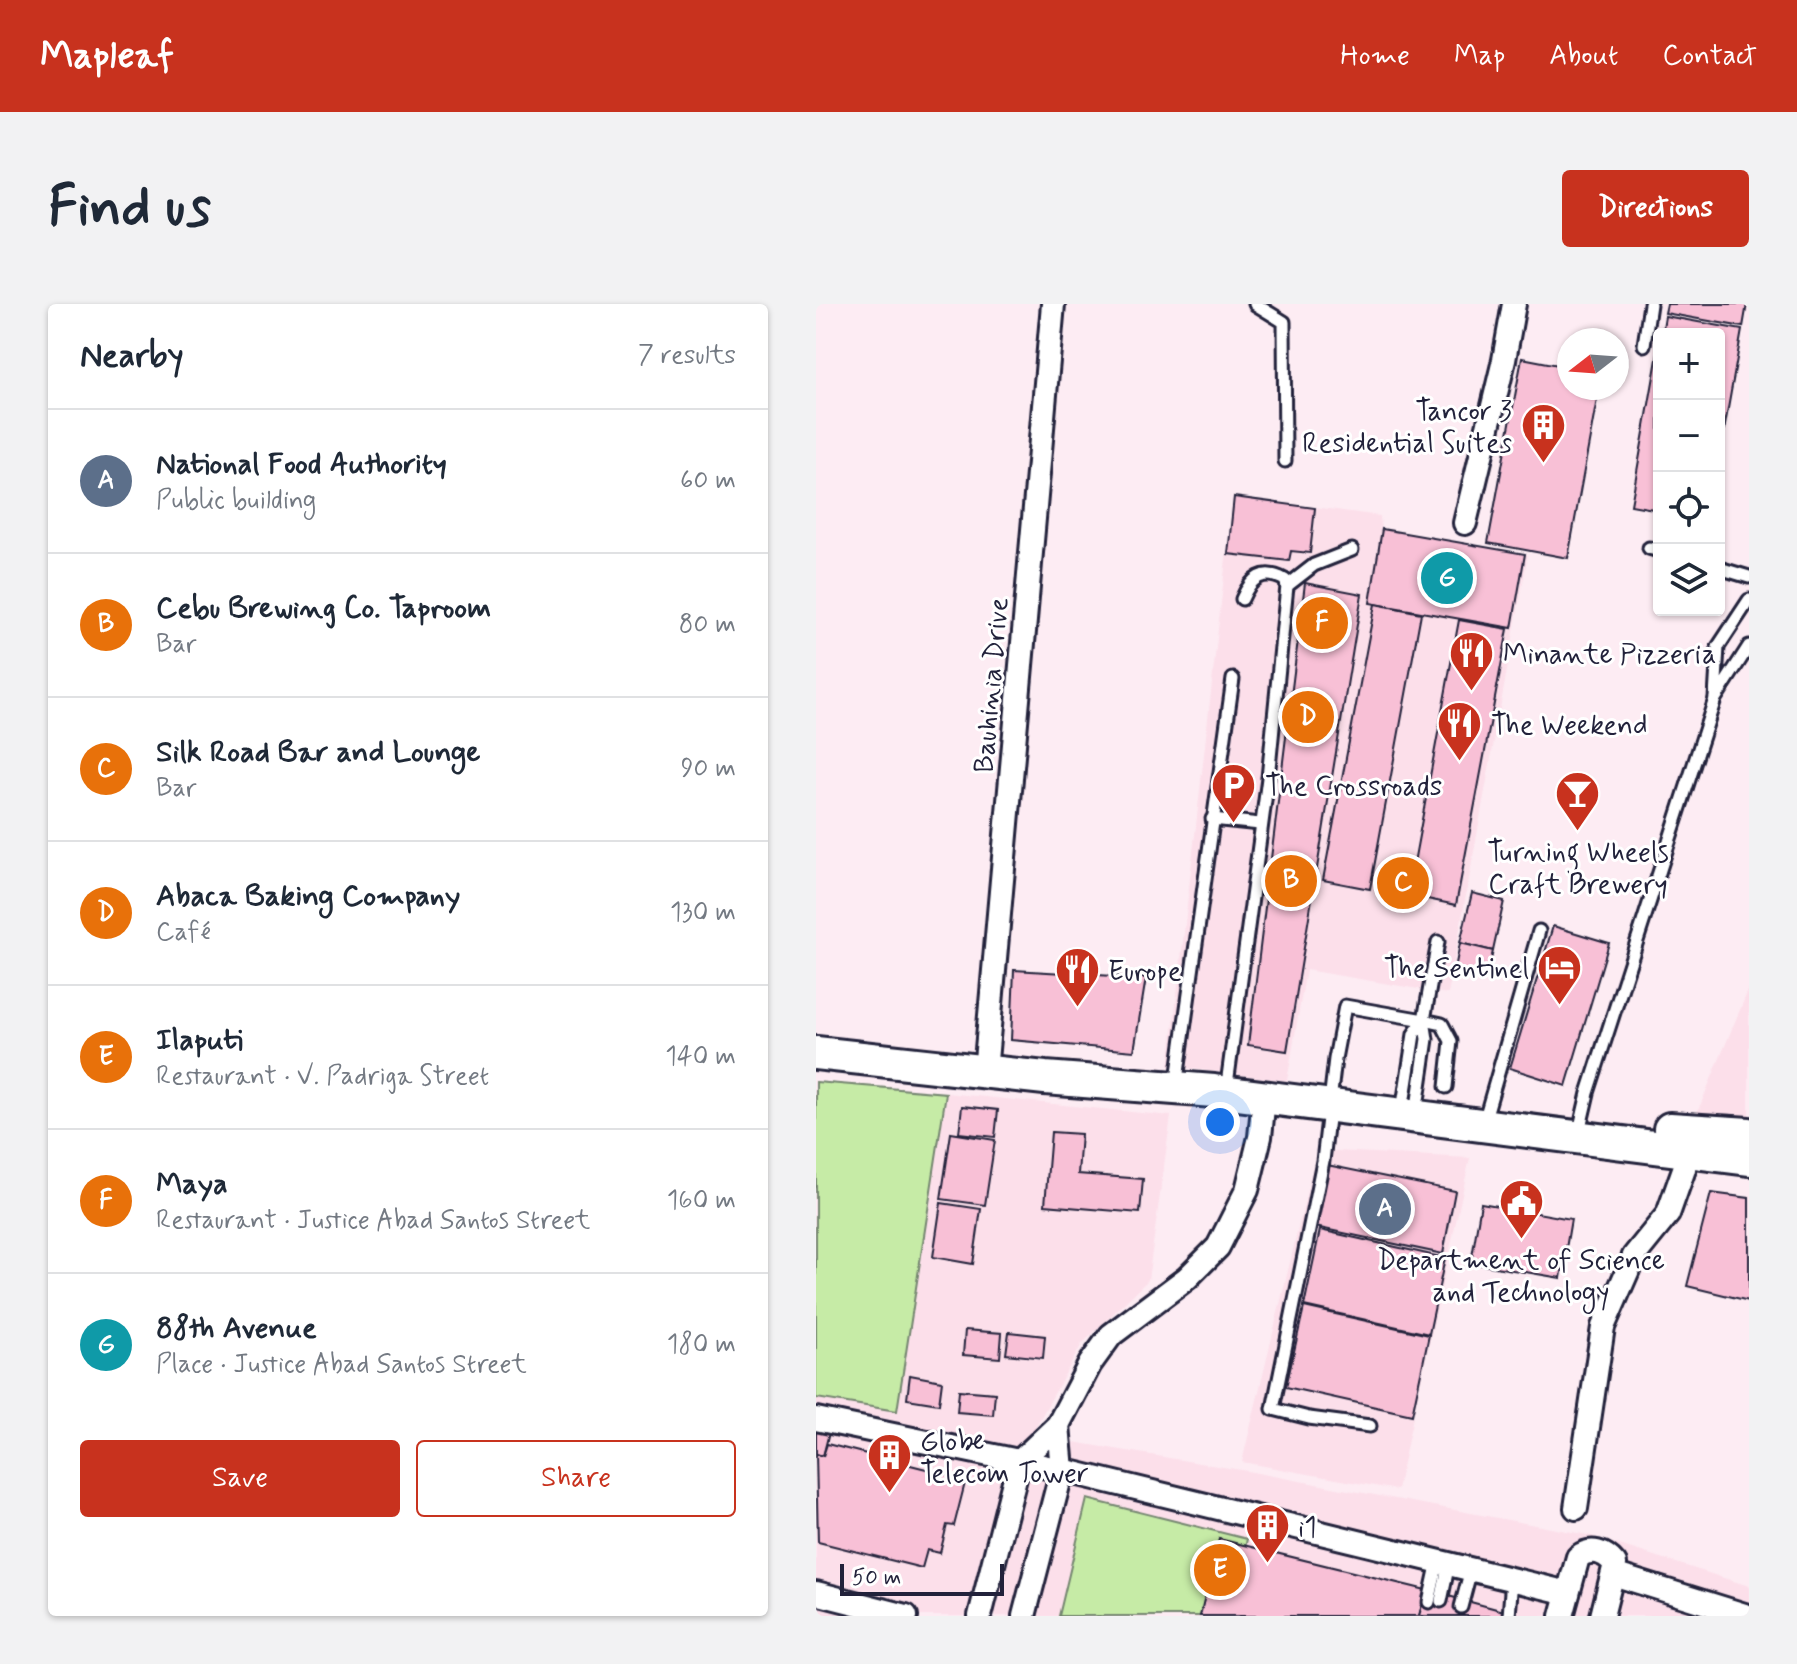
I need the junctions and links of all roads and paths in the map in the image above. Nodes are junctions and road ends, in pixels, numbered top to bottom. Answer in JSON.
{"nodes":[{"id":1,"x":1053,"y":304,"type":"edge"},
{"id":2,"x":1255,"y":304,"type":"edge"},
{"id":3,"x":1514,"y":304,"type":"edge"},
{"id":4,"x":1650,"y":304,"type":"edge"},
{"id":5,"x":1644,"y":345,"type":"dead end"},
{"id":6,"x":1285,"y":461,"type":"dead end"},
{"id":7,"x":1465,"y":523,"type":"dead end"},
{"id":8,"x":1352,"y":550,"type":"dead end"},
{"id":9,"x":1725,"y":570,"type":"edge"},
{"id":10,"x":1749,"y":577,"type":"edge"},
{"id":11,"x":1287,"y":586,"type":"junction"},
{"id":12,"x":1242,"y":599,"type":"dead end"},
{"id":13,"x":1749,"y":600,"type":"edge"},
{"id":14,"x":1749,"y":646,"type":"edge"},
{"id":15,"x":1233,"y":679,"type":"dead end"},
{"id":16,"x":1715,"y":699,"type":"junction"},
{"id":17,"x":1212,"y":819,"type":"junction"},
{"id":18,"x":1260,"y":824,"type":"junction"},
{"id":19,"x":1539,"y":931,"type":"dead end"},
{"id":20,"x":1438,"y":942,"type":"dead end"},
{"id":21,"x":1424,"y":1020,"type":"junction"},
{"id":22,"x":816,"y":1053,"type":"edge"},
{"id":23,"x":985,"y":1072,"type":"junction"},
{"id":24,"x":1175,"y":1087,"type":"junction"},
{"id":25,"x":1446,"y":1087,"type":"dead end"},
{"id":26,"x":1226,"y":1092,"type":"junction"},
{"id":27,"x":1264,"y":1097,"type":"junction"},
{"id":28,"x":1332,"y":1105,"type":"junction"},
{"id":29,"x":1409,"y":1114,"type":"junction"},
{"id":30,"x":1581,"y":1123,"type":"junction"},
{"id":31,"x":1488,"y":1124,"type":"junction"},
{"id":32,"x":1749,"y":1134,"type":"edge"},
{"id":33,"x":1749,"y":1159,"type":"edge"},
{"id":34,"x":1684,"y":1169,"type":"junction"},
{"id":35,"x":1749,"y":1180,"type":"edge"},
{"id":36,"x":816,"y":1419,"type":"edge"},
{"id":37,"x":1058,"y":1425,"type":"junction"},
{"id":38,"x":1370,"y":1426,"type":"dead end"},
{"id":39,"x":1019,"y":1462,"type":"junction"},
{"id":40,"x":1062,"y":1470,"type":"junction"},
{"id":41,"x":1576,"y":1508,"type":"dead end"},
{"id":42,"x":1453,"y":1564,"type":"junction"},
{"id":43,"x":1613,"y":1574,"type":"junction"},
{"id":44,"x":1512,"y":1579,"type":"junction"},
{"id":45,"x":816,"y":1593,"type":"edge"},
{"id":46,"x":1568,"y":1593,"type":"junction"},
{"id":47,"x":1435,"y":1602,"type":"dead end"},
{"id":48,"x":1461,"y":1607,"type":"dead end"},
{"id":49,"x":906,"y":1616,"type":"edge"},
{"id":50,"x":980,"y":1616,"type":"edge"},
{"id":51,"x":1024,"y":1616,"type":"edge"},
{"id":52,"x":1509,"y":1616,"type":"edge"},
{"id":53,"x":1562,"y":1616,"type":"edge"},
{"id":54,"x":1602,"y":1616,"type":"edge"},
{"id":55,"x":1748,"y":1616,"type":"edge"}],
"edges":[{"from":1,"to":23,"type":"street","name":"Bauhinia Drive"},
{"from":2,"to":6,"type":"lane"},
{"from":3,"to":7,"type":"street"},
{"from":4,"to":5,"type":"lane"},
{"from":8,"to":11,"type":"lane"},
{"from":9,"to":10,"type":"lane"},
{"from":11,"to":12,"type":"lane"},
{"from":11,"to":18,"type":"lane"},
{"from":13,"to":16,"type":"lane"},
{"from":14,"to":16,"type":"lane"},
{"from":15,"to":17,"type":"lane"},
{"from":16,"to":30,"type":"lane"},
{"from":17,"to":18,"type":"lane"},
{"from":17,"to":24,"type":"lane"},
{"from":18,"to":26,"type":"lane"},
{"from":19,"to":31,"type":"lane"},
{"from":20,"to":21,"type":"lane"},
{"from":21,"to":25,"type":"lane"},
{"from":21,"to":28,"type":"lane"},
{"from":21,"to":29,"type":"lane"},
{"from":22,"to":23,"type":"main road"},
{"from":23,"to":24,"type":"main road"},
{"from":24,"to":26,"type":"main road"},
{"from":26,"to":27,"type":"main road"},
{"from":27,"to":28,"type":"main road"},
{"from":27,"to":37,"type":"street"},
{"from":28,"to":29,"type":"main road"},
{"from":28,"to":38,"type":"lane"},
{"from":29,"to":31,"type":"main road"},
{"from":30,"to":31,"type":"main road"},
{"from":30,"to":32,"type":"main road"},
{"from":31,"to":33,"type":"main road"},
{"from":31,"to":34,"type":"main road"},
{"from":34,"to":35,"type":"main road"},
{"from":34,"to":41,"type":"street"},
{"from":36,"to":39,"type":"street"},
{"from":37,"to":39,"type":"street"},
{"from":37,"to":40,"type":"street"},
{"from":39,"to":40,"type":"street"},
{"from":39,"to":50,"type":"street"},
{"from":40,"to":42,"type":"street"},
{"from":40,"to":51,"type":"street"},
{"from":42,"to":44,"type":"street"},
{"from":42,"to":47,"type":"lane"},
{"from":42,"to":48,"type":"lane"},
{"from":43,"to":46,"type":"street"},
{"from":43,"to":54,"type":"street"},
{"from":43,"to":55,"type":"street"},
{"from":44,"to":46,"type":"street"},
{"from":44,"to":52,"type":"lane"},
{"from":45,"to":49,"type":"street"},
{"from":46,"to":53,"type":"street"}]}
